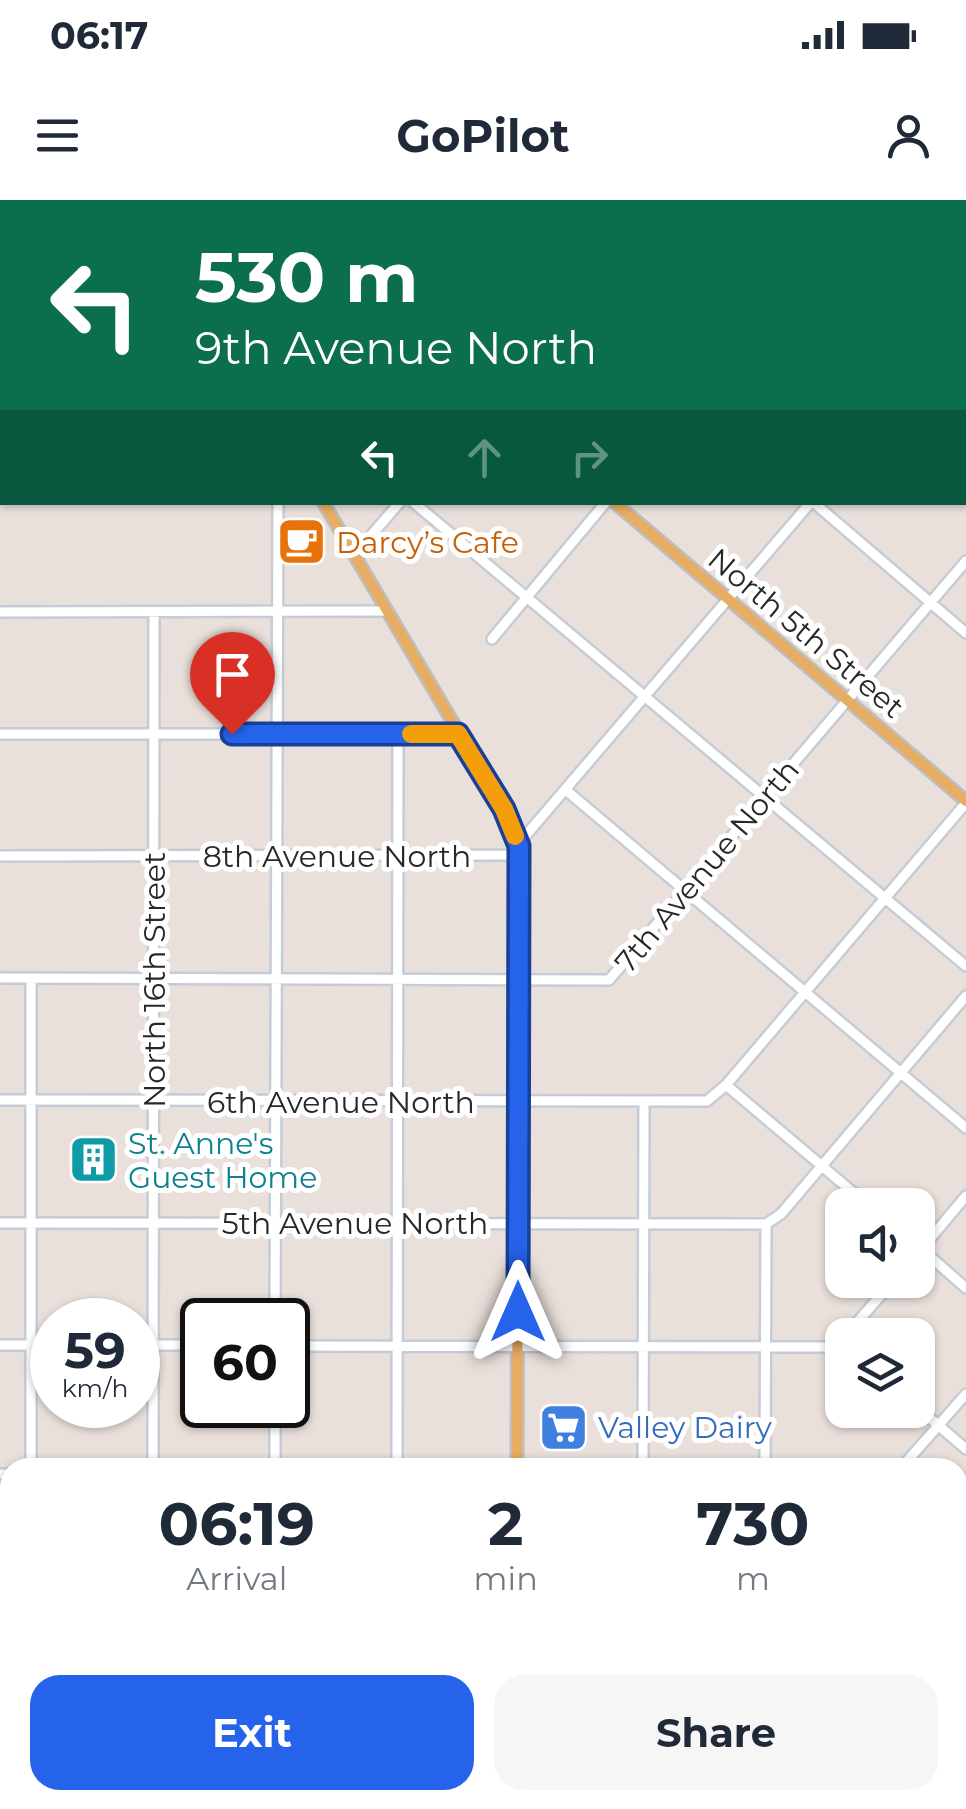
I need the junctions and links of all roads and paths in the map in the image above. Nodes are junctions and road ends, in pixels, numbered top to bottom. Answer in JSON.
{"nodes":[{"id":1,"x":278,"y":505,"type":"edge"},
{"id":2,"x":325,"y":505,"type":"edge"},
{"id":3,"x":397,"y":505,"type":"edge"},
{"id":4,"x":417,"y":505,"type":"edge"},
{"id":5,"x":603,"y":505,"type":"edge"},
{"id":6,"x":617,"y":505,"type":"edge"},
{"id":7,"x":809,"y":505,"type":"edge"},
{"id":8,"x":816,"y":505,"type":"edge"},
{"id":9,"x":355,"y":554,"type":"junction"},
{"id":10,"x":966,"y":562,"type":"edge"},
{"id":11,"x":526,"y":597,"type":"junction"},
{"id":12,"x":729,"y":601,"type":"junction"},
{"id":13,"x":931,"y":603,"type":"junction"},
{"id":14,"x":388,"y":611,"type":"junction"},
{"id":15,"x":0,"y":612,"type":"edge"},
{"id":16,"x":154,"y":612,"type":"junction"},
{"id":17,"x":276,"y":612,"type":"junction"},
{"id":18,"x":966,"y":632,"type":"edge"},
{"id":19,"x":492,"y":639,"type":"dead end"},
{"id":20,"x":646,"y":696,"type":"junction"},
{"id":21,"x":847,"y":702,"type":"junction"},
{"id":22,"x":276,"y":733,"type":"junction"},
{"id":23,"x":0,"y":734,"type":"edge"},
{"id":24,"x":154,"y":734,"type":"junction"},
{"id":25,"x":398,"y":734,"type":"junction"},
{"id":26,"x":458,"y":734,"type":"junction"},
{"id":27,"x":567,"y":791,"type":"junction"},
{"id":28,"x":765,"y":797,"type":"junction"},
{"id":29,"x":966,"y":802,"type":"edge"},
{"id":30,"x":519,"y":846,"type":"junction"},
{"id":31,"x":0,"y":856,"type":"edge"},
{"id":32,"x":154,"y":856,"type":"junction"},
{"id":33,"x":276,"y":856,"type":"junction"},
{"id":34,"x":398,"y":856,"type":"junction"},
{"id":35,"x":686,"y":890,"type":"junction"},
{"id":36,"x":885,"y":898,"type":"junction"},
{"id":37,"x":966,"y":966,"type":"edge"},
{"id":38,"x":397,"y":977,"type":"junction"},
{"id":39,"x":0,"y":978,"type":"edge"},
{"id":40,"x":31,"y":978,"type":"junction"},
{"id":41,"x":154,"y":978,"type":"junction"},
{"id":42,"x":276,"y":978,"type":"junction"},
{"id":43,"x":519,"y":978,"type":"junction"},
{"id":44,"x":806,"y":992,"type":"junction"},
{"id":45,"x":966,"y":996,"type":"edge"},
{"id":46,"x":901,"y":1073,"type":"junction"},
{"id":47,"x":726,"y":1084,"type":"junction"},
{"id":48,"x":0,"y":1100,"type":"edge"},
{"id":49,"x":32,"y":1100,"type":"junction"},
{"id":50,"x":276,"y":1101,"type":"junction"},
{"id":51,"x":153,"y":1102,"type":"junction"},
{"id":52,"x":398,"y":1102,"type":"junction"},
{"id":53,"x":518,"y":1102,"type":"junction"},
{"id":54,"x":644,"y":1102,"type":"junction"},
{"id":55,"x":966,"y":1128,"type":"edge"},
{"id":56,"x":822,"y":1166,"type":"junction"},
{"id":57,"x":848,"y":1188,"type":"edge"},
{"id":58,"x":966,"y":1196,"type":"edge"},
{"id":59,"x":0,"y":1223,"type":"edge"},
{"id":60,"x":30,"y":1223,"type":"junction"},
{"id":61,"x":397,"y":1223,"type":"junction"},
{"id":62,"x":153,"y":1224,"type":"junction"},
{"id":63,"x":275,"y":1224,"type":"junction"},
{"id":64,"x":518,"y":1224,"type":"junction"},
{"id":65,"x":766,"y":1224,"type":"junction"},
{"id":66,"x":644,"y":1225,"type":"junction"},
{"id":67,"x":935,"y":1232,"type":"edge"},
{"id":68,"x":935,"y":1263,"type":"edge"},
{"id":69,"x":966,"y":1288,"type":"edge"},
{"id":70,"x":31,"y":1298,"type":"edge"},
{"id":71,"x":153,"y":1298,"type":"edge"},
{"id":72,"x":275,"y":1298,"type":"edge"},
{"id":73,"x":878,"y":1298,"type":"edge"},
{"id":74,"x":861,"y":1318,"type":"edge"},
{"id":75,"x":0,"y":1346,"type":"edge"},
{"id":76,"x":30,"y":1346,"type":"edge"},
{"id":77,"x":310,"y":1346,"type":"edge"},
{"id":78,"x":397,"y":1346,"type":"junction"},
{"id":79,"x":518,"y":1346,"type":"junction"},
{"id":80,"x":644,"y":1346,"type":"junction"},
{"id":81,"x":766,"y":1346,"type":"junction"},
{"id":82,"x":825,"y":1347,"type":"edge"},
{"id":83,"x":966,"y":1394,"type":"edge"},
{"id":84,"x":935,"y":1423,"type":"edge"},
{"id":85,"x":938,"y":1426,"type":"junction"},
{"id":86,"x":31,"y":1428,"type":"edge"},
{"id":87,"x":153,"y":1428,"type":"edge"},
{"id":88,"x":275,"y":1428,"type":"edge"},
{"id":89,"x":966,"y":1450,"type":"edge"},
{"id":90,"x":31,"y":1458,"type":"edge"},
{"id":91,"x":153,"y":1458,"type":"edge"},
{"id":92,"x":275,"y":1458,"type":"edge"},
{"id":93,"x":396,"y":1458,"type":"edge"},
{"id":94,"x":517,"y":1458,"type":"edge"},
{"id":95,"x":643,"y":1458,"type":"edge"},
{"id":96,"x":765,"y":1458,"type":"edge"},
{"id":97,"x":910,"y":1458,"type":"edge"}],
"edges":[{"from":1,"to":17,"type":"street"},
{"from":2,"to":9,"type":"main road"},
{"from":3,"to":9,"type":"street"},
{"from":4,"to":11,"type":"street"},
{"from":5,"to":11,"type":"street"},
{"from":6,"to":12,"type":"main road","name":"North 5th Street"},
{"from":7,"to":12,"type":"street"},
{"from":8,"to":13,"type":"street"},
{"from":9,"to":14,"type":"main road"},
{"from":10,"to":13,"type":"street","name":"7th Avenue North"},
{"from":11,"to":19,"type":"street"},
{"from":11,"to":20,"type":"street"},
{"from":12,"to":20,"type":"street"},
{"from":12,"to":21,"type":"main road","name":"North 5th Street"},
{"from":13,"to":18,"type":"street"},
{"from":13,"to":21,"type":"street","name":"7th Avenue North"},
{"from":14,"to":17,"type":"street"},
{"from":14,"to":26,"type":"main road"},
{"from":15,"to":16,"type":"street"},
{"from":16,"to":17,"type":"street"},
{"from":16,"to":24,"type":"street","name":"North 16th Street"},
{"from":17,"to":22,"type":"street"},
{"from":20,"to":27,"type":"street"},
{"from":20,"to":28,"type":"street"},
{"from":21,"to":28,"type":"street","name":"7th Avenue North"},
{"from":21,"to":29,"type":"main road","name":"North 5th Street"},
{"from":22,"to":24,"type":"street"},
{"from":22,"to":25,"type":"street"},
{"from":22,"to":33,"type":"street"},
{"from":23,"to":24,"type":"street"},
{"from":24,"to":32,"type":"street","name":"North 16th Street"},
{"from":25,"to":26,"type":"street"},
{"from":25,"to":34,"type":"street"},
{"from":26,"to":30,"type":"main road"},
{"from":27,"to":30,"type":"street"},
{"from":27,"to":35,"type":"street"},
{"from":28,"to":35,"type":"street","name":"7th Avenue North"},
{"from":28,"to":36,"type":"street"},
{"from":29,"to":36,"type":"street","name":"6th Avenue North"},
{"from":30,"to":34,"type":"street","name":"8th Avenue North"},
{"from":30,"to":43,"type":"main road"},
{"from":31,"to":32,"type":"street","name":"8th Avenue North"},
{"from":32,"to":33,"type":"street","name":"8th Avenue North"},
{"from":32,"to":41,"type":"street","name":"North 16th Street"},
{"from":33,"to":34,"type":"street","name":"8th Avenue North"},
{"from":33,"to":42,"type":"street"},
{"from":34,"to":38,"type":"street"},
{"from":35,"to":43,"type":"street","name":"7th Avenue North"},
{"from":35,"to":44,"type":"street"},
{"from":36,"to":37,"type":"street"},
{"from":36,"to":44,"type":"street","name":"6th Avenue North"},
{"from":38,"to":42,"type":"street","name":"7th Avenue North"},
{"from":38,"to":43,"type":"street","name":"7th Avenue North"},
{"from":38,"to":52,"type":"street"},
{"from":39,"to":40,"type":"street","name":"7th Avenue North"},
{"from":40,"to":41,"type":"street","name":"7th Avenue North"},
{"from":40,"to":49,"type":"street"},
{"from":41,"to":42,"type":"street","name":"7th Avenue North"},
{"from":41,"to":51,"type":"street","name":"North 16th Street"},
{"from":42,"to":50,"type":"street"},
{"from":43,"to":53,"type":"main road"},
{"from":44,"to":46,"type":"street"},
{"from":44,"to":47,"type":"street","name":"6th Avenue North"},
{"from":45,"to":46,"type":"street"},
{"from":46,"to":55,"type":"street"},
{"from":46,"to":56,"type":"street"},
{"from":47,"to":54,"type":"street","name":"6th Avenue North"},
{"from":47,"to":56,"type":"street"},
{"from":48,"to":49,"type":"street","name":"6th Avenue North"},
{"from":49,"to":51,"type":"street","name":"6th Avenue North"},
{"from":49,"to":60,"type":"street"},
{"from":50,"to":51,"type":"street","name":"6th Avenue North"},
{"from":50,"to":52,"type":"street","name":"6th Avenue North"},
{"from":50,"to":63,"type":"street"},
{"from":51,"to":62,"type":"street","name":"North 16th Street"},
{"from":52,"to":53,"type":"street","name":"6th Avenue North"},
{"from":52,"to":61,"type":"street"},
{"from":53,"to":54,"type":"street","name":"6th Avenue North"},
{"from":53,"to":64,"type":"main road"},
{"from":54,"to":66,"type":"street"},
{"from":56,"to":57,"type":"street"},
{"from":56,"to":65,"type":"street"},
{"from":58,"to":67,"type":"street"},
{"from":59,"to":60,"type":"street","name":"5th Avenue North"},
{"from":60,"to":62,"type":"street","name":"5th Avenue North"},
{"from":60,"to":70,"type":"street"},
{"from":61,"to":63,"type":"street","name":"5th Avenue North"},
{"from":61,"to":64,"type":"street","name":"5th Avenue North"},
{"from":61,"to":78,"type":"street"},
{"from":62,"to":63,"type":"street","name":"5th Avenue North"},
{"from":62,"to":71,"type":"street","name":"North 16th Street"},
{"from":63,"to":72,"type":"street"},
{"from":64,"to":66,"type":"street","name":"5th Avenue North"},
{"from":64,"to":79,"type":"main road"},
{"from":65,"to":66,"type":"street","name":"5th Avenue North"},
{"from":65,"to":81,"type":"street"},
{"from":66,"to":80,"type":"street"},
{"from":68,"to":69,"type":"street"},
{"from":73,"to":74,"type":"street"},
{"from":75,"to":76,"type":"street"},
{"from":77,"to":78,"type":"street"},
{"from":78,"to":79,"type":"street"},
{"from":78,"to":93,"type":"street"},
{"from":79,"to":80,"type":"street"},
{"from":79,"to":94,"type":"main road"},
{"from":80,"to":81,"type":"street"},
{"from":80,"to":95,"type":"street"},
{"from":81,"to":82,"type":"street"},
{"from":81,"to":96,"type":"street"},
{"from":83,"to":85,"type":"street"},
{"from":84,"to":85,"type":"street"},
{"from":85,"to":89,"type":"street"},
{"from":85,"to":97,"type":"street"},
{"from":86,"to":90,"type":"street"},
{"from":87,"to":91,"type":"street","name":"North 16th Street"},
{"from":88,"to":92,"type":"street"}]}
